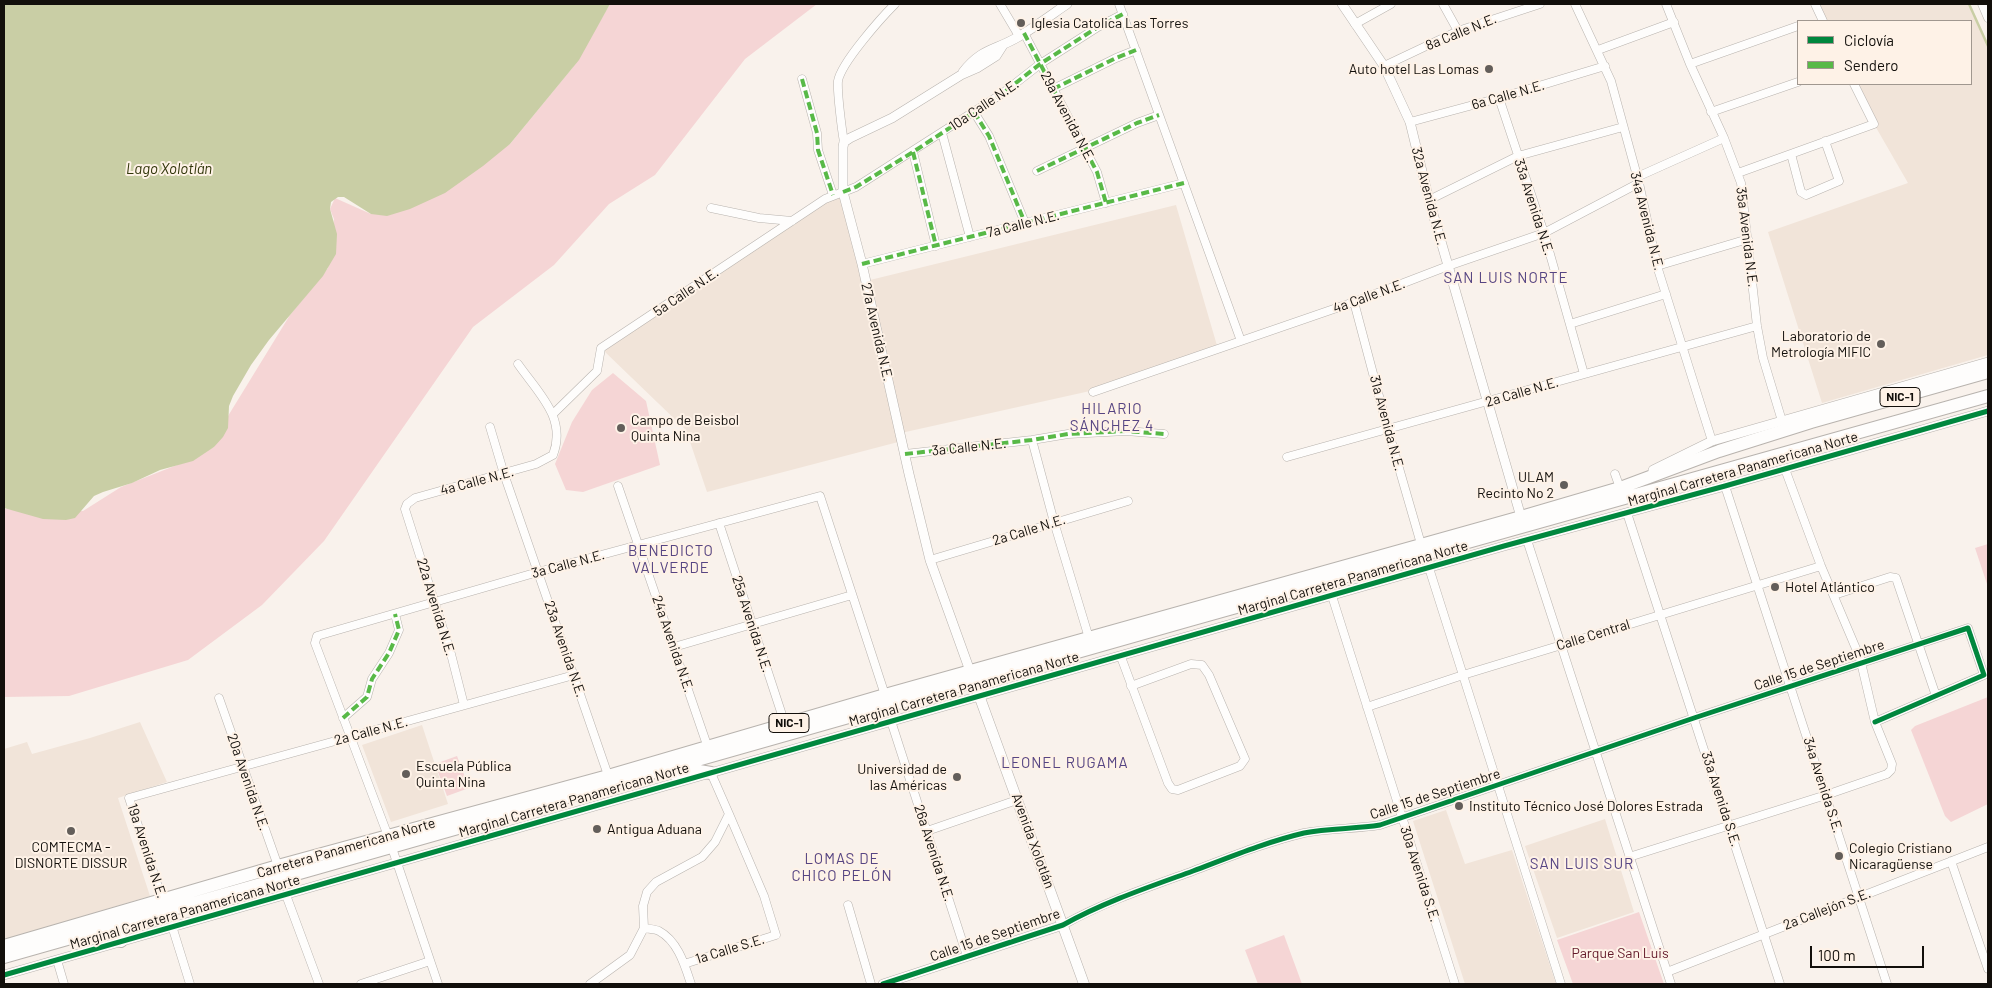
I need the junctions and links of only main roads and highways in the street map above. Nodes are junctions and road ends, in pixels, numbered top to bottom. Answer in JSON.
{"nodes":[{"id":1,"x":1988,"y":372,"type":"edge"},
{"id":2,"x":1988,"y":396,"type":"edge"},
{"id":3,"x":972,"y":677,"type":"junction"},
{"id":4,"x":712,"y":773,"type":"road end"},
{"id":5,"x":610,"y":780,"type":"junction"},
{"id":6,"x":390,"y":842,"type":"junction"},
{"id":7,"x":165,"y":906,"type":"junction"},
{"id":8,"x":116,"y":926,"type":"junction"},
{"id":9,"x":121,"y":941,"type":"road end"},
{"id":10,"x":4,"y":946,"type":"edge"},
{"id":11,"x":4,"y":957,"type":"edge"},
{"id":12,"x":1084,"y":984,"type":"edge"}],
"edges":[{"from":1,"to":3,"type":"highway","name":"Carretera Panamericana Norte","number":"NIC-1"},
{"from":2,"to":3,"type":"highway","name":"Carretera Panamericana Norte","number":"NIC-1"},
{"from":3,"to":5,"type":"highway","name":"Carretera Panamericana Norte","number":"NIC-1"},
{"from":3,"to":5,"type":"highway","name":"Carretera Panamericana Norte","number":"NIC-1"},
{"from":3,"to":12,"type":"main road","name":"Avenida Xolotlán"},
{"from":4,"to":5,"type":"highway"},
{"from":5,"to":6,"type":"highway","name":"Carretera Panamericana Norte","number":"NIC-1"},
{"from":5,"to":6,"type":"highway","name":"Carretera Panamericana Norte","number":"NIC-1"},
{"from":6,"to":7,"type":"highway","name":"Carretera Panamericana Norte","number":"NIC-1"},
{"from":6,"to":7,"type":"highway","name":"Carretera Panamericana Norte","number":"NIC-1"},
{"from":7,"to":8,"type":"highway","name":"Carretera Panamericana Norte","number":"NIC-1"},
{"from":7,"to":10,"type":"highway","name":"Carretera Panamericana Norte","number":"NIC-1"},
{"from":8,"to":9,"type":"highway"},
{"from":8,"to":11,"type":"highway","name":"Carretera Panamericana Norte","number":"NIC-1"}]}
